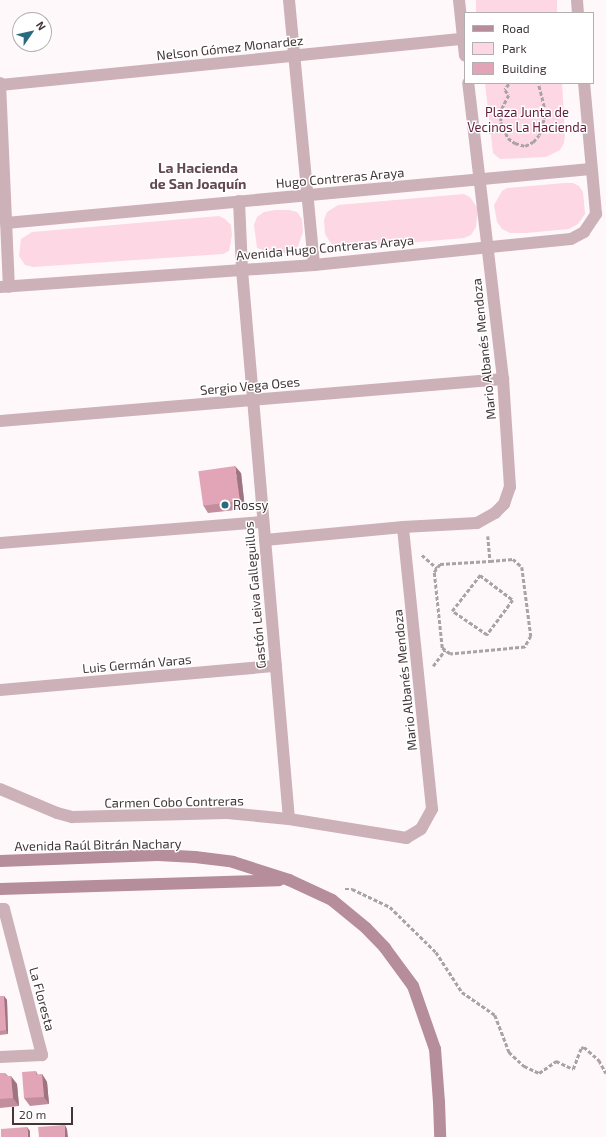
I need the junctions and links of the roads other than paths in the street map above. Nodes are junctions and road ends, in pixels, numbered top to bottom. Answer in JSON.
{"nodes":[{"id":1,"x":289,"y":0,"type":"edge"},
{"id":2,"x":459,"y":0,"type":"edge"},
{"id":3,"x":577,"y":0,"type":"edge"},
{"id":4,"x":578,"y":12,"type":"edge"},
{"id":5,"x":463,"y":39,"type":"junction"},
{"id":6,"x":464,"y":48,"type":"edge"},
{"id":7,"x":294,"y":56,"type":"junction"},
{"id":8,"x":0,"y":84,"type":"edge"},
{"id":9,"x":468,"y":84,"type":"edge"},
{"id":10,"x":584,"y":84,"type":"edge"},
{"id":11,"x":591,"y":169,"type":"junction"},
{"id":12,"x":479,"y":179,"type":"junction"},
{"id":13,"x":307,"y":195,"type":"junction"},
{"id":14,"x":239,"y":201,"type":"junction"},
{"id":15,"x":6,"y":223,"type":"junction"},
{"id":16,"x":487,"y":246,"type":"junction"},
{"id":17,"x":314,"y":264,"type":"junction"},
{"id":18,"x":242,"y":270,"type":"junction"},
{"id":19,"x":5,"y":287,"type":"edge"},
{"id":20,"x":503,"y":380,"type":"junction"},
{"id":21,"x":253,"y":400,"type":"junction"},
{"id":22,"x":0,"y":420,"type":"edge"},
{"id":23,"x":263,"y":522,"type":"junction"},
{"id":24,"x":403,"y":527,"type":"junction"},
{"id":25,"x":265,"y":540,"type":"junction"},
{"id":26,"x":0,"y":543,"type":"edge"},
{"id":27,"x":276,"y":666,"type":"junction"},
{"id":28,"x":0,"y":690,"type":"edge"},
{"id":29,"x":0,"y":789,"type":"edge"},
{"id":30,"x":289,"y":819,"type":"junction"},
{"id":31,"x":422,"y":828,"type":"joint"},
{"id":32,"x":0,"y":861,"type":"edge"},
{"id":33,"x":288,"y":880,"type":"junction"},
{"id":34,"x":0,"y":889,"type":"edge"},
{"id":35,"x":2,"y":909,"type":"edge"},
{"id":36,"x":0,"y":1057,"type":"edge"},
{"id":37,"x":440,"y":1137,"type":"edge"}],
"edges":[{"from":1,"to":7,"type":"street"},
{"from":2,"to":5,"type":"street"},
{"from":3,"to":4,"type":"street"},
{"from":5,"to":6,"type":"street"},
{"from":5,"to":7,"type":"street","name":"Nelson Gómez Monardez"},
{"from":7,"to":8,"type":"street","name":"Nelson Gómez Monardez"},
{"from":7,"to":13,"type":"street"},
{"from":8,"to":15,"type":"street"},
{"from":9,"to":12,"type":"street","name":"Mario Albanés Mendoza"},
{"from":10,"to":11,"type":"street"},
{"from":11,"to":12,"type":"street","name":"Hugo Contreras Araya"},
{"from":11,"to":16,"type":"street","name":"Avenida Hugo Contreras Araya"},
{"from":12,"to":13,"type":"street","name":"Hugo Contreras Araya"},
{"from":12,"to":16,"type":"street","name":"Mario Albanés Mendoza"},
{"from":13,"to":14,"type":"street","name":"Hugo Contreras Araya"},
{"from":13,"to":17,"type":"street"},
{"from":14,"to":15,"type":"street","name":"Hugo Contreras Araya"},
{"from":14,"to":18,"type":"street","name":"Gastón Leiva Galleguillos"},
{"from":15,"to":19,"type":"street"},
{"from":16,"to":17,"type":"street","name":"Avenida Hugo Contreras Araya"},
{"from":16,"to":20,"type":"street","name":"Mario Albanés Mendoza"},
{"from":17,"to":18,"type":"street","name":"Avenida Hugo Contreras Araya"},
{"from":18,"to":19,"type":"street","name":"Avenida Hugo Contreras Araya"},
{"from":18,"to":21,"type":"street","name":"Gastón Leiva Galleguillos"},
{"from":20,"to":21,"type":"street","name":"Sergio Vega Oses"},
{"from":20,"to":24,"type":"street","name":"Mario Albanés Mendoza"},
{"from":21,"to":22,"type":"street","name":"Sergio Vega Oses"},
{"from":21,"to":23,"type":"street","name":"Gastón Leiva Galleguillos"},
{"from":23,"to":25,"type":"street","name":"Gastón Leiva Galleguillos"},
{"from":23,"to":26,"type":"street"},
{"from":24,"to":25,"type":"street","name":"Mario Albanés Mendoza"},
{"from":24,"to":31,"type":"street","name":"Mario Albanés Mendoza"},
{"from":25,"to":27,"type":"street","name":"Gastón Leiva Galleguillos"},
{"from":27,"to":28,"type":"street","name":"Luis Germán Varas"},
{"from":27,"to":30,"type":"street","name":"Gastón Leiva Galleguillos"},
{"from":29,"to":30,"type":"street","name":"Carmen Cobo Contreras"},
{"from":30,"to":31,"type":"street","name":"Carmen Cobo Contreras"},
{"from":32,"to":33,"type":"main road","name":"Avenida Raúl Bitrán Nachary"},
{"from":33,"to":34,"type":"main road","name":"Avenida Raúl Bitrán Nachary"},
{"from":33,"to":37,"type":"main road","name":"Avenida Raúl Bitrán Nachary"},
{"from":35,"to":36,"type":"street","name":"La Floresta"}]}
